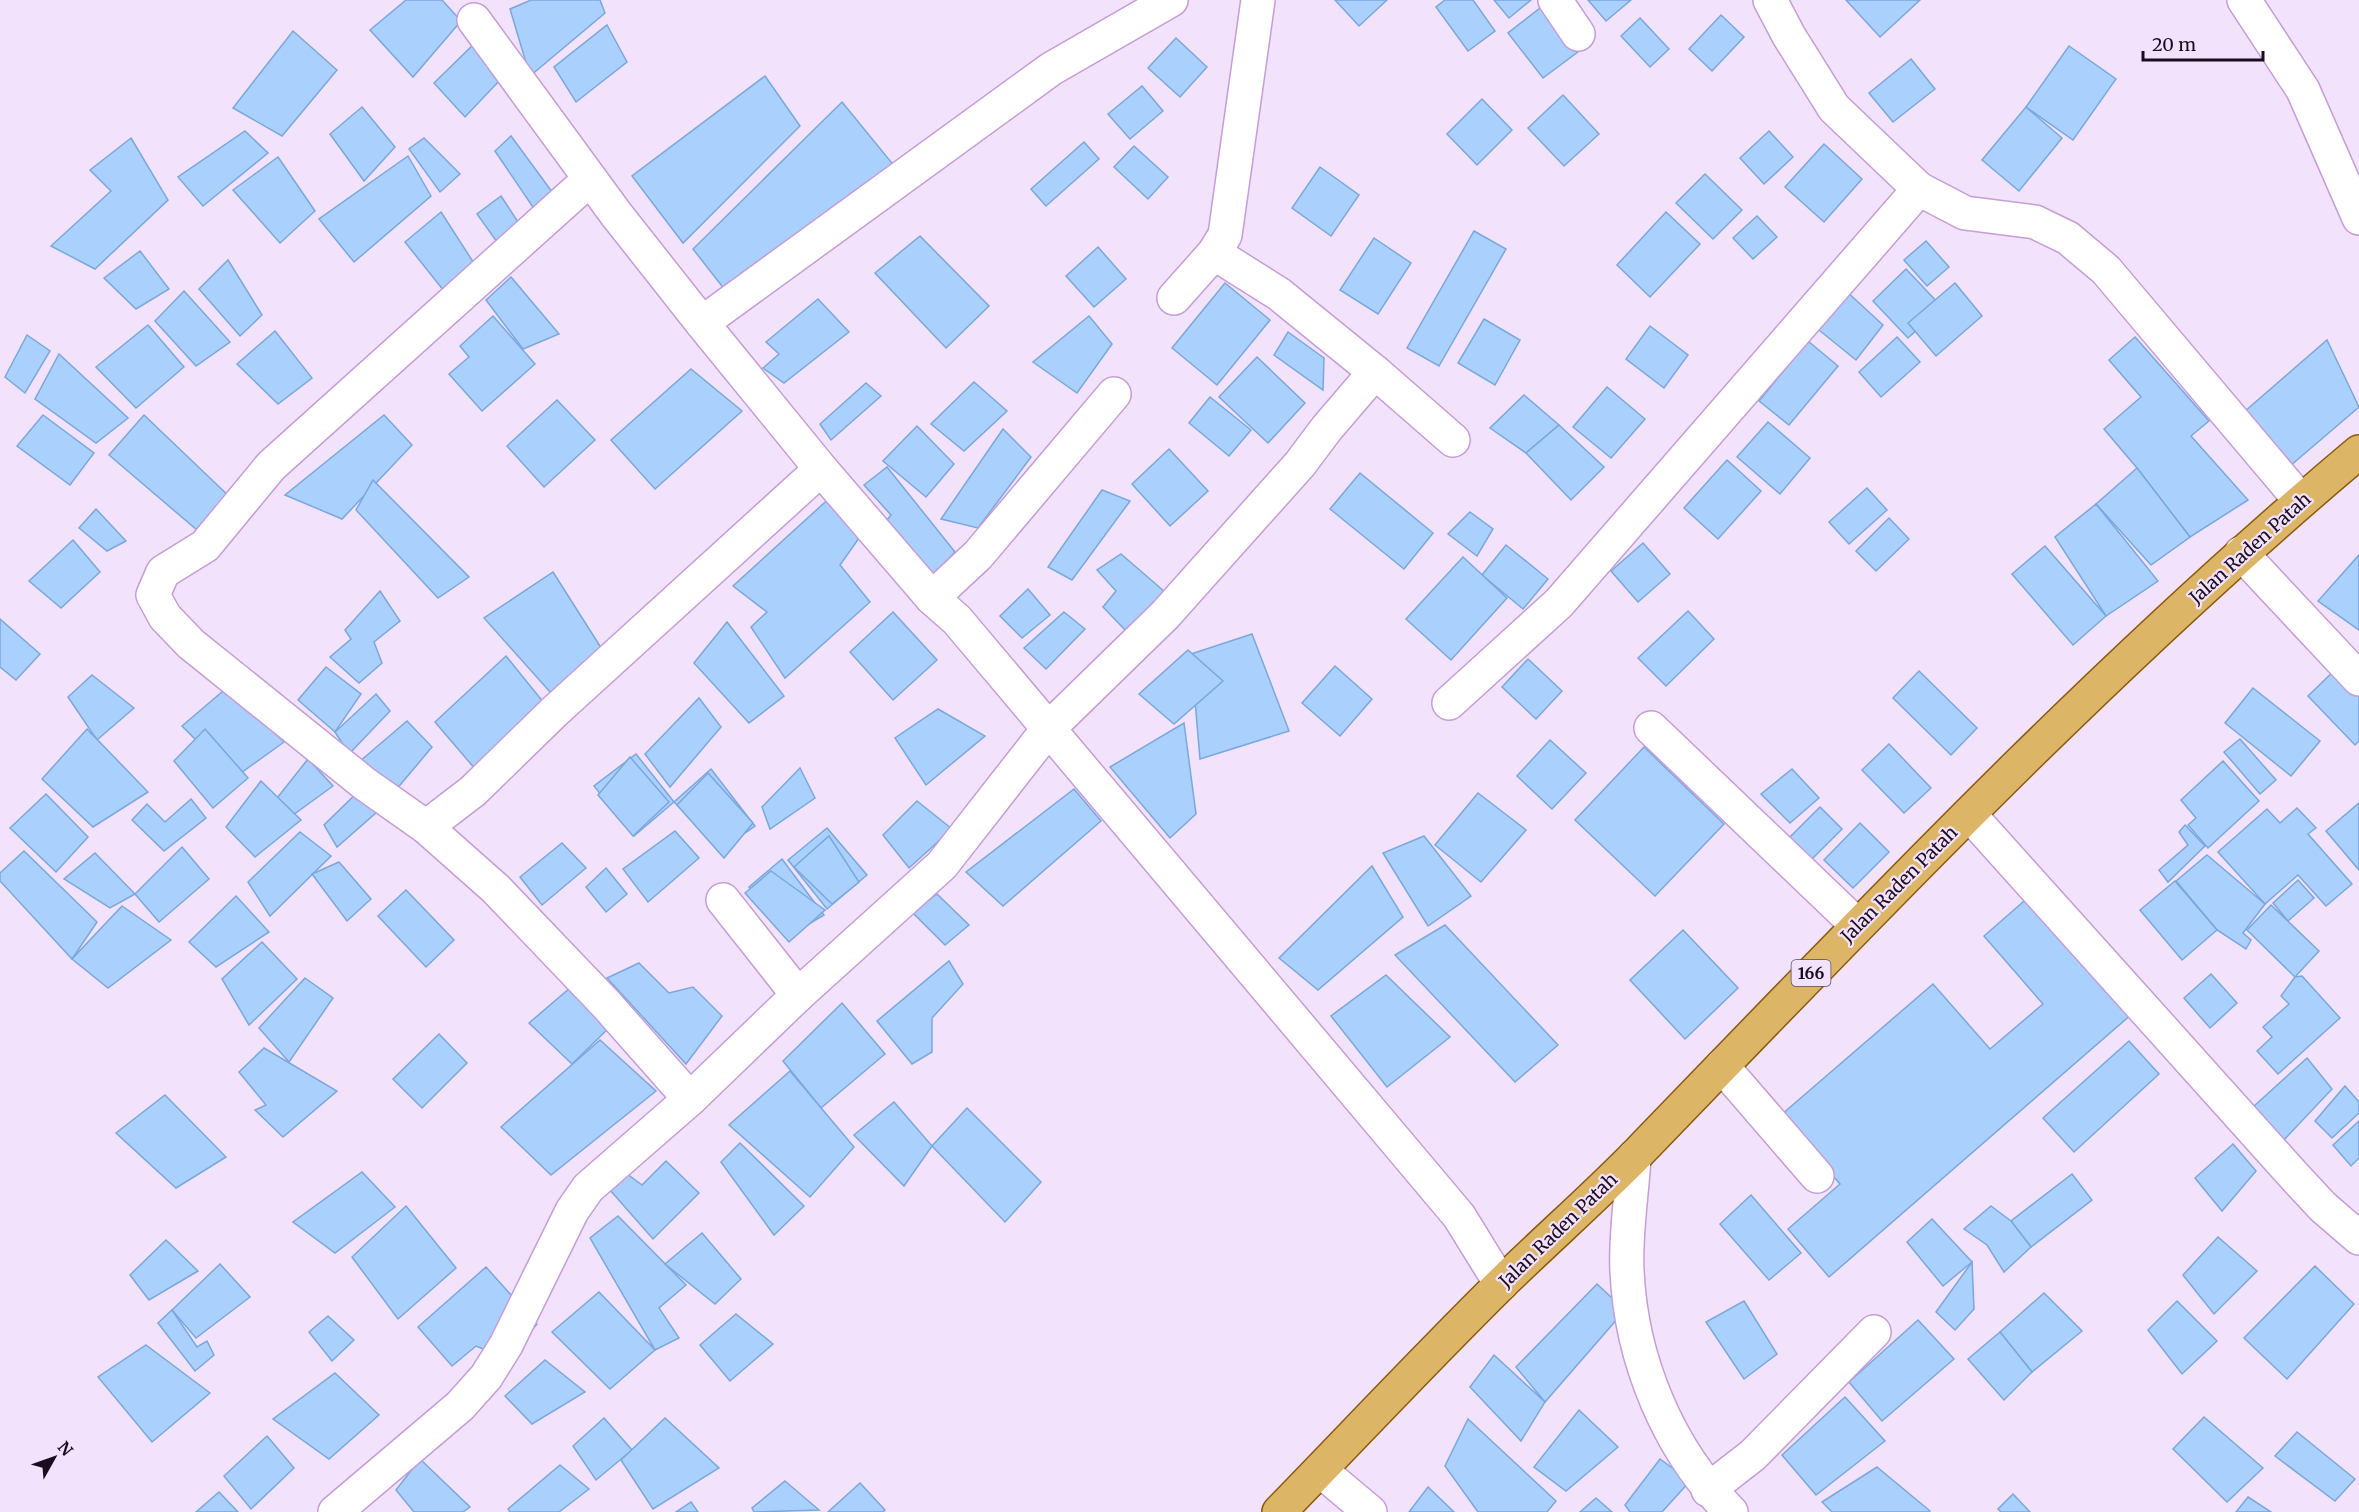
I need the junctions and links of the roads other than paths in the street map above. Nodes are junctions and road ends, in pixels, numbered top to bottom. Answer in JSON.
{"nodes":[{"id":1,"x":1171,"y":0,"type":"edge"},
{"id":2,"x":1258,"y":0,"type":"edge"},
{"id":3,"x":1555,"y":0,"type":"edge"},
{"id":4,"x":1770,"y":0,"type":"edge"},
{"id":5,"x":2244,"y":0,"type":"edge"},
{"id":6,"x":474,"y":20,"type":"dead end"},
{"id":7,"x":1578,"y":34,"type":"dead end"},
{"id":8,"x":590,"y":179,"type":"junction"},
{"id":9,"x":1919,"y":189,"type":"junction"},
{"id":10,"x":2359,"y":218,"type":"edge"},
{"id":11,"x":1214,"y":253,"type":"junction"},
{"id":12,"x":1174,"y":298,"type":"dead end"},
{"id":13,"x":702,"y":323,"type":"junction"},
{"id":14,"x":1375,"y":372,"type":"junction"},
{"id":15,"x":1114,"y":394,"type":"dead end"},
{"id":16,"x":1453,"y":440,"type":"dead end"},
{"id":17,"x":2359,"y":452,"type":"edge"},
{"id":18,"x":821,"y":469,"type":"junction"},
{"id":19,"x":2301,"y":501,"type":"junction"},
{"id":20,"x":2249,"y":561,"type":"junction"},
{"id":21,"x":932,"y":598,"type":"junction"},
{"id":22,"x":2359,"y":679,"type":"edge"},
{"id":23,"x":1449,"y":703,"type":"dead end"},
{"id":24,"x":1049,"y":728,"type":"junction"},
{"id":25,"x":1651,"y":728,"type":"dead end"},
{"id":26,"x":1978,"y":824,"type":"junction"},
{"id":27,"x":426,"y":827,"type":"junction"},
{"id":28,"x":723,"y":900,"type":"dead end"},
{"id":29,"x":1857,"y":926,"type":"junction"},
{"id":30,"x":798,"y":995,"type":"junction"},
{"id":31,"x":1740,"y":1088,"type":"junction"},
{"id":32,"x":690,"y":1099,"type":"junction"},
{"id":33,"x":1634,"y":1157,"type":"junction"},
{"id":34,"x":1817,"y":1176,"type":"dead end"},
{"id":35,"x":2359,"y":1238,"type":"edge"},
{"id":36,"x":1501,"y":1284,"type":"junction"},
{"id":37,"x":1874,"y":1332,"type":"dead end"},
{"id":38,"x":1320,"y":1470,"type":"junction"},
{"id":39,"x":1720,"y":1494,"type":"edge"},
{"id":40,"x":335,"y":1512,"type":"edge"},
{"id":41,"x":1279,"y":1512,"type":"edge"},
{"id":42,"x":1370,"y":1512,"type":"edge"}],
"edges":[{"from":1,"to":13,"type":"street"},
{"from":2,"to":11,"type":"street"},
{"from":3,"to":7,"type":"street"},
{"from":4,"to":9,"type":"street"},
{"from":5,"to":10,"type":"street"},
{"from":6,"to":8,"type":"street"},
{"from":8,"to":13,"type":"street"},
{"from":8,"to":27,"type":"street"},
{"from":9,"to":19,"type":"street"},
{"from":9,"to":23,"type":"street"},
{"from":11,"to":12,"type":"street"},
{"from":11,"to":14,"type":"street"},
{"from":13,"to":18,"type":"street"},
{"from":14,"to":16,"type":"street"},
{"from":14,"to":24,"type":"street"},
{"from":15,"to":21,"type":"street"},
{"from":17,"to":19,"type":"main road","name":"Jalan Raden Patah","number":"166"},
{"from":18,"to":21,"type":"street"},
{"from":18,"to":27,"type":"street"},
{"from":19,"to":20,"type":"main road","name":"Jalan Raden Patah","number":"166"},
{"from":20,"to":22,"type":"street"},
{"from":20,"to":26,"type":"main road","name":"Jalan Raden Patah","number":"166"},
{"from":21,"to":24,"type":"street"},
{"from":24,"to":30,"type":"street"},
{"from":24,"to":36,"type":"street"},
{"from":25,"to":29,"type":"street"},
{"from":26,"to":29,"type":"main road","name":"Jalan Raden Patah","number":"166"},
{"from":26,"to":35,"type":"street"},
{"from":27,"to":32,"type":"street"},
{"from":28,"to":30,"type":"street"},
{"from":29,"to":31,"type":"main road","name":"Jalan Raden Patah","number":"166"},
{"from":30,"to":32,"type":"street"},
{"from":31,"to":33,"type":"main road","name":"Jalan Raden Patah","number":"166"},
{"from":31,"to":34,"type":"street"},
{"from":32,"to":40,"type":"street"},
{"from":33,"to":36,"type":"main road","name":"Jalan Raden Patah","number":"166"},
{"from":33,"to":39,"type":"street"},
{"from":36,"to":38,"type":"main road","name":"Jalan Raden Patah","number":"166"},
{"from":37,"to":39,"type":"street"},
{"from":38,"to":41,"type":"main road","name":"Jalan Raden Patah","number":"166"},
{"from":38,"to":42,"type":"street"}]}
